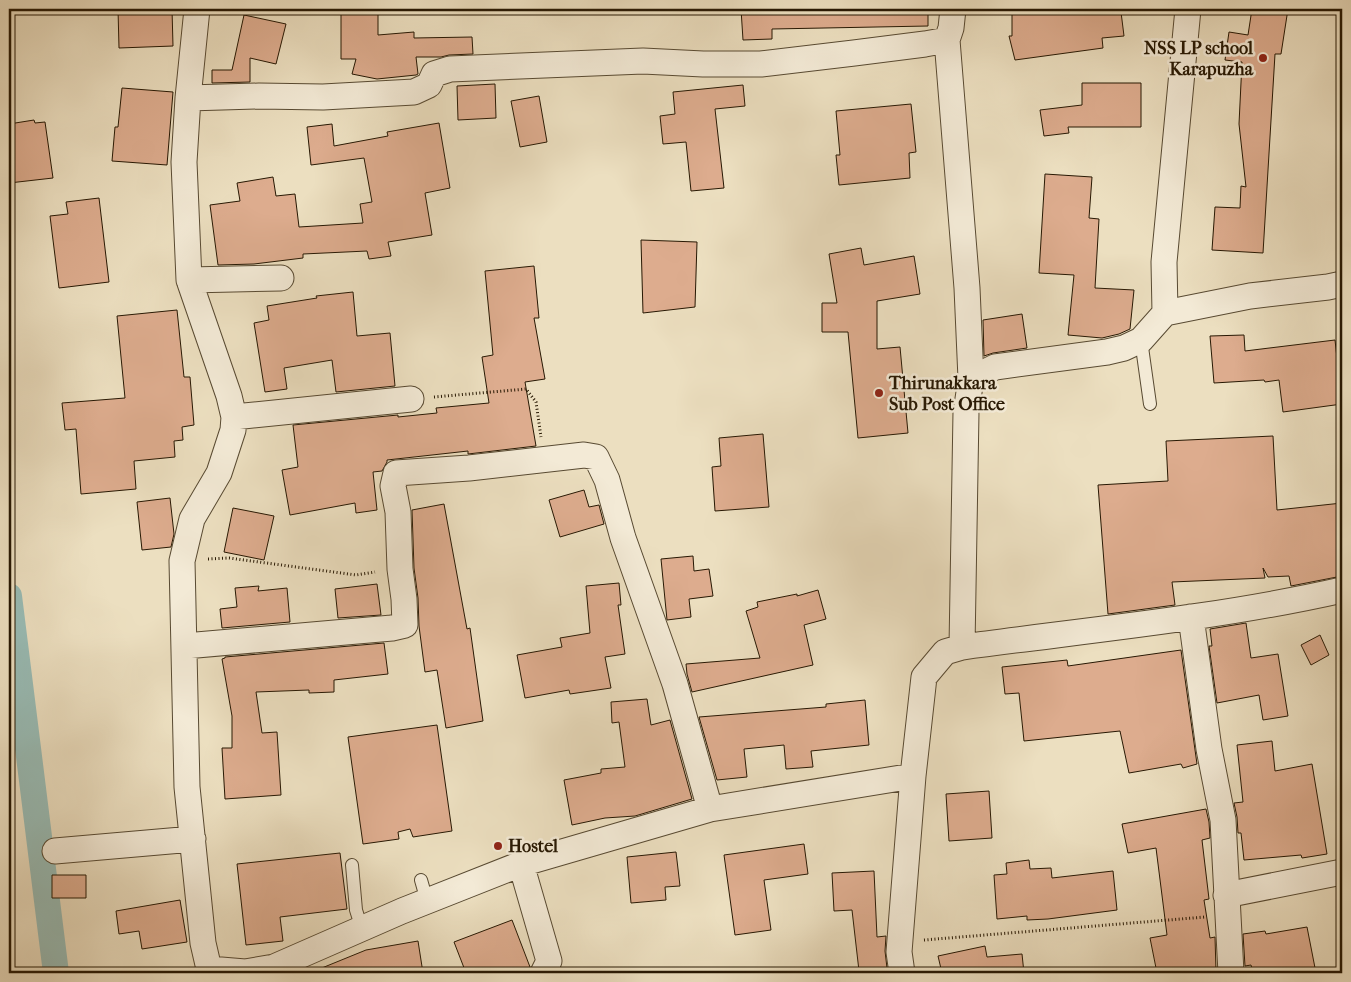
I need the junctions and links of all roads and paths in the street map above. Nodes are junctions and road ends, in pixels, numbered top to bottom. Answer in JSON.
{"nodes":[{"id":1,"x":197,"y":9,"type":"edge"},
{"id":2,"x":953,"y":9,"type":"edge"},
{"id":3,"x":1188,"y":9,"type":"edge"},
{"id":4,"x":946,"y":40,"type":"junction"},
{"id":5,"x":188,"y":98,"type":"junction"},
{"id":6,"x":281,"y":278,"type":"dead end"},
{"id":7,"x":189,"y":280,"type":"junction"},
{"id":8,"x":1342,"y":284,"type":"edge"},
{"id":9,"x":1165,"y":313,"type":"junction"},
{"id":10,"x":1142,"y":340,"type":"junction"},
{"id":11,"x":971,"y":378,"type":"junction"},
{"id":12,"x":411,"y":399,"type":"joint"},
{"id":13,"x":1150,"y":404,"type":"dead end"},
{"id":14,"x":234,"y":417,"type":"junction"},
{"id":15,"x":544,"y":460,"type":"junction"},
{"id":16,"x":182,"y":561,"type":"junction"},
{"id":17,"x":400,"y":569,"type":"junction"},
{"id":18,"x":1342,"y":590,"type":"edge"},
{"id":19,"x":1191,"y":617,"type":"junction"},
{"id":20,"x":185,"y":646,"type":"junction"},
{"id":21,"x":962,"y":647,"type":"junction"},
{"id":22,"x":913,"y":776,"type":"junction"},
{"id":23,"x":710,"y":809,"type":"junction"},
{"id":24,"x":193,"y":839,"type":"junction"},
{"id":25,"x":55,"y":851,"type":"dead end"},
{"id":26,"x":520,"y":864,"type":"junction"},
{"id":27,"x":352,"y":866,"type":"dead end"},
{"id":28,"x":1342,"y":872,"type":"edge"},
{"id":29,"x":1227,"y":905,"type":"junction"},
{"id":30,"x":362,"y":929,"type":"junction"},
{"id":31,"x":900,"y":942,"type":"junction"},
{"id":32,"x":209,"y":971,"type":"edge"},
{"id":33,"x":543,"y":973,"type":"edge"},
{"id":34,"x":902,"y":973,"type":"edge"},
{"id":35,"x":1231,"y":973,"type":"edge"}],
"edges":[{"from":1,"to":5,"type":"street"},
{"from":2,"to":4,"type":"street"},
{"from":3,"to":9,"type":"street"},
{"from":4,"to":5,"type":"street"},
{"from":4,"to":11,"type":"street"},
{"from":5,"to":7,"type":"street"},
{"from":6,"to":7,"type":"street"},
{"from":7,"to":14,"type":"street"},
{"from":8,"to":9,"type":"street"},
{"from":9,"to":10,"type":"street"},
{"from":10,"to":11,"type":"street"},
{"from":10,"to":13,"type":"lane"},
{"from":11,"to":21,"type":"street"},
{"from":12,"to":14,"type":"street"},
{"from":12,"to":15,"type":"path"},
{"from":14,"to":16,"type":"street"},
{"from":15,"to":17,"type":"street"},
{"from":15,"to":23,"type":"street"},
{"from":16,"to":17,"type":"path"},
{"from":16,"to":20,"type":"street"},
{"from":17,"to":20,"type":"street"},
{"from":18,"to":19,"type":"street"},
{"from":19,"to":21,"type":"street"},
{"from":19,"to":29,"type":"street"},
{"from":20,"to":24,"type":"street"},
{"from":21,"to":22,"type":"street"},
{"from":22,"to":23,"type":"street"},
{"from":22,"to":31,"type":"street"},
{"from":23,"to":26,"type":"street"},
{"from":24,"to":25,"type":"street"},
{"from":24,"to":32,"type":"street"},
{"from":26,"to":30,"type":"street"},
{"from":26,"to":33,"type":"street"},
{"from":27,"to":30,"type":"lane"},
{"from":28,"to":29,"type":"street"},
{"from":29,"to":31,"type":"path"},
{"from":29,"to":35,"type":"street"},
{"from":30,"to":32,"type":"street"},
{"from":31,"to":34,"type":"street"}]}
